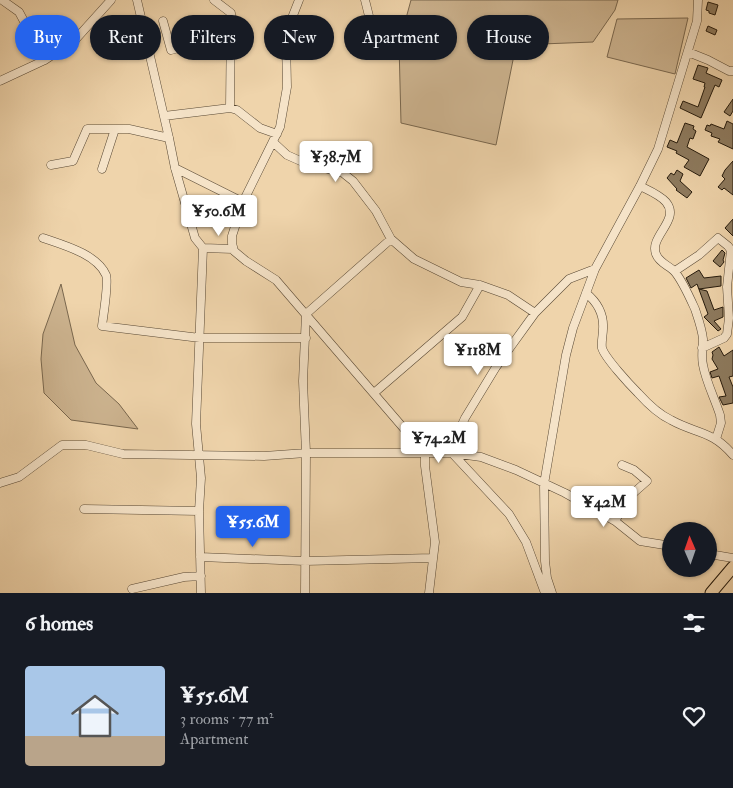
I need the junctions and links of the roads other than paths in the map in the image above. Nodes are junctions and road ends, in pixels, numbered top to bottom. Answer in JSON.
{"nodes":[{"id":1,"x":3,"y":0,"type":"edge"},
{"id":2,"x":111,"y":0,"type":"edge"},
{"id":3,"x":137,"y":0,"type":"edge"},
{"id":4,"x":214,"y":0,"type":"edge"},
{"id":5,"x":299,"y":0,"type":"edge"},
{"id":6,"x":365,"y":0,"type":"edge"},
{"id":7,"x":698,"y":0,"type":"edge"},
{"id":8,"x":21,"y":15,"type":"edge"},
{"id":9,"x":231,"y":15,"type":"edge"},
{"id":10,"x":369,"y":15,"type":"edge"},
{"id":11,"x":163,"y":21,"type":"dead end"},
{"id":12,"x":80,"y":34,"type":"edge"},
{"id":13,"x":171,"y":50,"type":"edge"},
{"id":14,"x":688,"y":52,"type":"junction"},
{"id":15,"x":45,"y":60,"type":"edge"},
{"id":16,"x":230,"y":60,"type":"edge"},
{"id":17,"x":733,"y":71,"type":"edge"},
{"id":18,"x":0,"y":81,"type":"edge"},
{"id":19,"x":230,"y":108,"type":"junction"},
{"id":20,"x":164,"y":116,"type":"junction"},
{"id":21,"x":115,"y":129,"type":"junction"},
{"id":22,"x":170,"y":138,"type":"junction"},
{"id":23,"x":275,"y":138,"type":"junction"},
{"id":24,"x":51,"y":165,"type":"dead end"},
{"id":25,"x":175,"y":168,"type":"junction"},
{"id":26,"x":102,"y":169,"type":"dead end"},
{"id":27,"x":640,"y":186,"type":"junction"},
{"id":28,"x":243,"y":202,"type":"junction"},
{"id":29,"x":43,"y":238,"type":"dead end"},
{"id":30,"x":391,"y":240,"type":"junction"},
{"id":31,"x":203,"y":248,"type":"junction"},
{"id":32,"x":233,"y":249,"type":"junction"},
{"id":33,"x":595,"y":269,"type":"junction"},
{"id":34,"x":675,"y":271,"type":"junction"},
{"id":35,"x":480,"y":284,"type":"junction"},
{"id":36,"x":586,"y":293,"type":"junction"},
{"id":37,"x":535,"y":313,"type":"junction"},
{"id":38,"x":306,"y":314,"type":"junction"},
{"id":39,"x":200,"y":338,"type":"junction"},
{"id":40,"x":306,"y":338,"type":"junction"},
{"id":41,"x":702,"y":348,"type":"junction"},
{"id":42,"x":374,"y":393,"type":"junction"},
{"id":43,"x":716,"y":439,"type":"junction"},
{"id":44,"x":306,"y":453,"type":"junction"},
{"id":45,"x":425,"y":453,"type":"junction"},
{"id":46,"x":452,"y":453,"type":"junction"},
{"id":47,"x":199,"y":454,"type":"junction"},
{"id":48,"x":733,"y":456,"type":"edge"},
{"id":49,"x":622,"y":465,"type":"dead end"},
{"id":50,"x":0,"y":483,"type":"edge"},
{"id":51,"x":544,"y":484,"type":"junction"},
{"id":52,"x":84,"y":509,"type":"dead end"},
{"id":53,"x":199,"y":511,"type":"junction"},
{"id":54,"x":616,"y":521,"type":"junction"},
{"id":55,"x":662,"y":545,"type":"edge"},
{"id":56,"x":200,"y":556,"type":"junction"},
{"id":57,"x":718,"y":556,"type":"edge"},
{"id":58,"x":433,"y":558,"type":"junction"},
{"id":59,"x":733,"y":558,"type":"edge"},
{"id":60,"x":306,"y":561,"type":"junction"},
{"id":61,"x":733,"y":567,"type":"edge"},
{"id":62,"x":201,"y":576,"type":"junction"},
{"id":63,"x":132,"y":589,"type":"dead end"},
{"id":64,"x":201,"y":593,"type":"edge"},
{"id":65,"x":305,"y":593,"type":"edge"},
{"id":66,"x":429,"y":593,"type":"edge"},
{"id":67,"x":545,"y":593,"type":"edge"},
{"id":68,"x":552,"y":593,"type":"edge"},
{"id":69,"x":711,"y":593,"type":"edge"}],
"edges":[{"from":1,"to":8,"type":"street"},
{"from":2,"to":12,"type":"street"},
{"from":3,"to":20,"type":"street"},
{"from":4,"to":9,"type":"street"},
{"from":5,"to":23,"type":"street"},
{"from":6,"to":10,"type":"street"},
{"from":7,"to":14,"type":"street"},
{"from":11,"to":13,"type":"street"},
{"from":14,"to":17,"type":"street"},
{"from":14,"to":27,"type":"street"},
{"from":15,"to":18,"type":"street"},
{"from":16,"to":19,"type":"street"},
{"from":19,"to":20,"type":"street"},
{"from":19,"to":23,"type":"street"},
{"from":20,"to":22,"type":"street"},
{"from":21,"to":22,"type":"street"},
{"from":21,"to":24,"type":"street"},
{"from":21,"to":26,"type":"street"},
{"from":22,"to":25,"type":"street"},
{"from":23,"to":28,"type":"street"},
{"from":23,"to":30,"type":"street"},
{"from":25,"to":28,"type":"street"},
{"from":25,"to":31,"type":"street"},
{"from":27,"to":33,"type":"street"},
{"from":27,"to":34,"type":"street"},
{"from":28,"to":32,"type":"street"},
{"from":29,"to":39,"type":"street"},
{"from":30,"to":35,"type":"street"},
{"from":30,"to":38,"type":"street"},
{"from":31,"to":32,"type":"street"},
{"from":31,"to":39,"type":"street"},
{"from":32,"to":38,"type":"street"},
{"from":33,"to":36,"type":"street"},
{"from":33,"to":37,"type":"street"},
{"from":34,"to":41,"type":"street"},
{"from":34,"to":41,"type":"street"},
{"from":35,"to":37,"type":"street"},
{"from":35,"to":42,"type":"street"},
{"from":36,"to":43,"type":"street"},
{"from":36,"to":51,"type":"street"},
{"from":37,"to":46,"type":"street"},
{"from":38,"to":40,"type":"street"},
{"from":38,"to":42,"type":"street"},
{"from":39,"to":40,"type":"street"},
{"from":39,"to":47,"type":"street"},
{"from":40,"to":44,"type":"street"},
{"from":41,"to":43,"type":"street"},
{"from":42,"to":45,"type":"street"},
{"from":43,"to":48,"type":"street"},
{"from":44,"to":45,"type":"street"},
{"from":44,"to":47,"type":"street"},
{"from":44,"to":60,"type":"street"},
{"from":45,"to":46,"type":"street"},
{"from":45,"to":58,"type":"street"},
{"from":46,"to":51,"type":"street"},
{"from":46,"to":67,"type":"street"},
{"from":47,"to":50,"type":"street"},
{"from":47,"to":53,"type":"street"},
{"from":49,"to":54,"type":"street"},
{"from":51,"to":54,"type":"street"},
{"from":51,"to":68,"type":"street"},
{"from":52,"to":53,"type":"street"},
{"from":53,"to":56,"type":"street"},
{"from":54,"to":55,"type":"street"},
{"from":56,"to":60,"type":"street"},
{"from":56,"to":62,"type":"street"},
{"from":57,"to":59,"type":"street"},
{"from":58,"to":60,"type":"street"},
{"from":58,"to":66,"type":"street"},
{"from":60,"to":65,"type":"street"},
{"from":61,"to":69,"type":"highway"},
{"from":62,"to":63,"type":"street"},
{"from":62,"to":64,"type":"street"}]}
